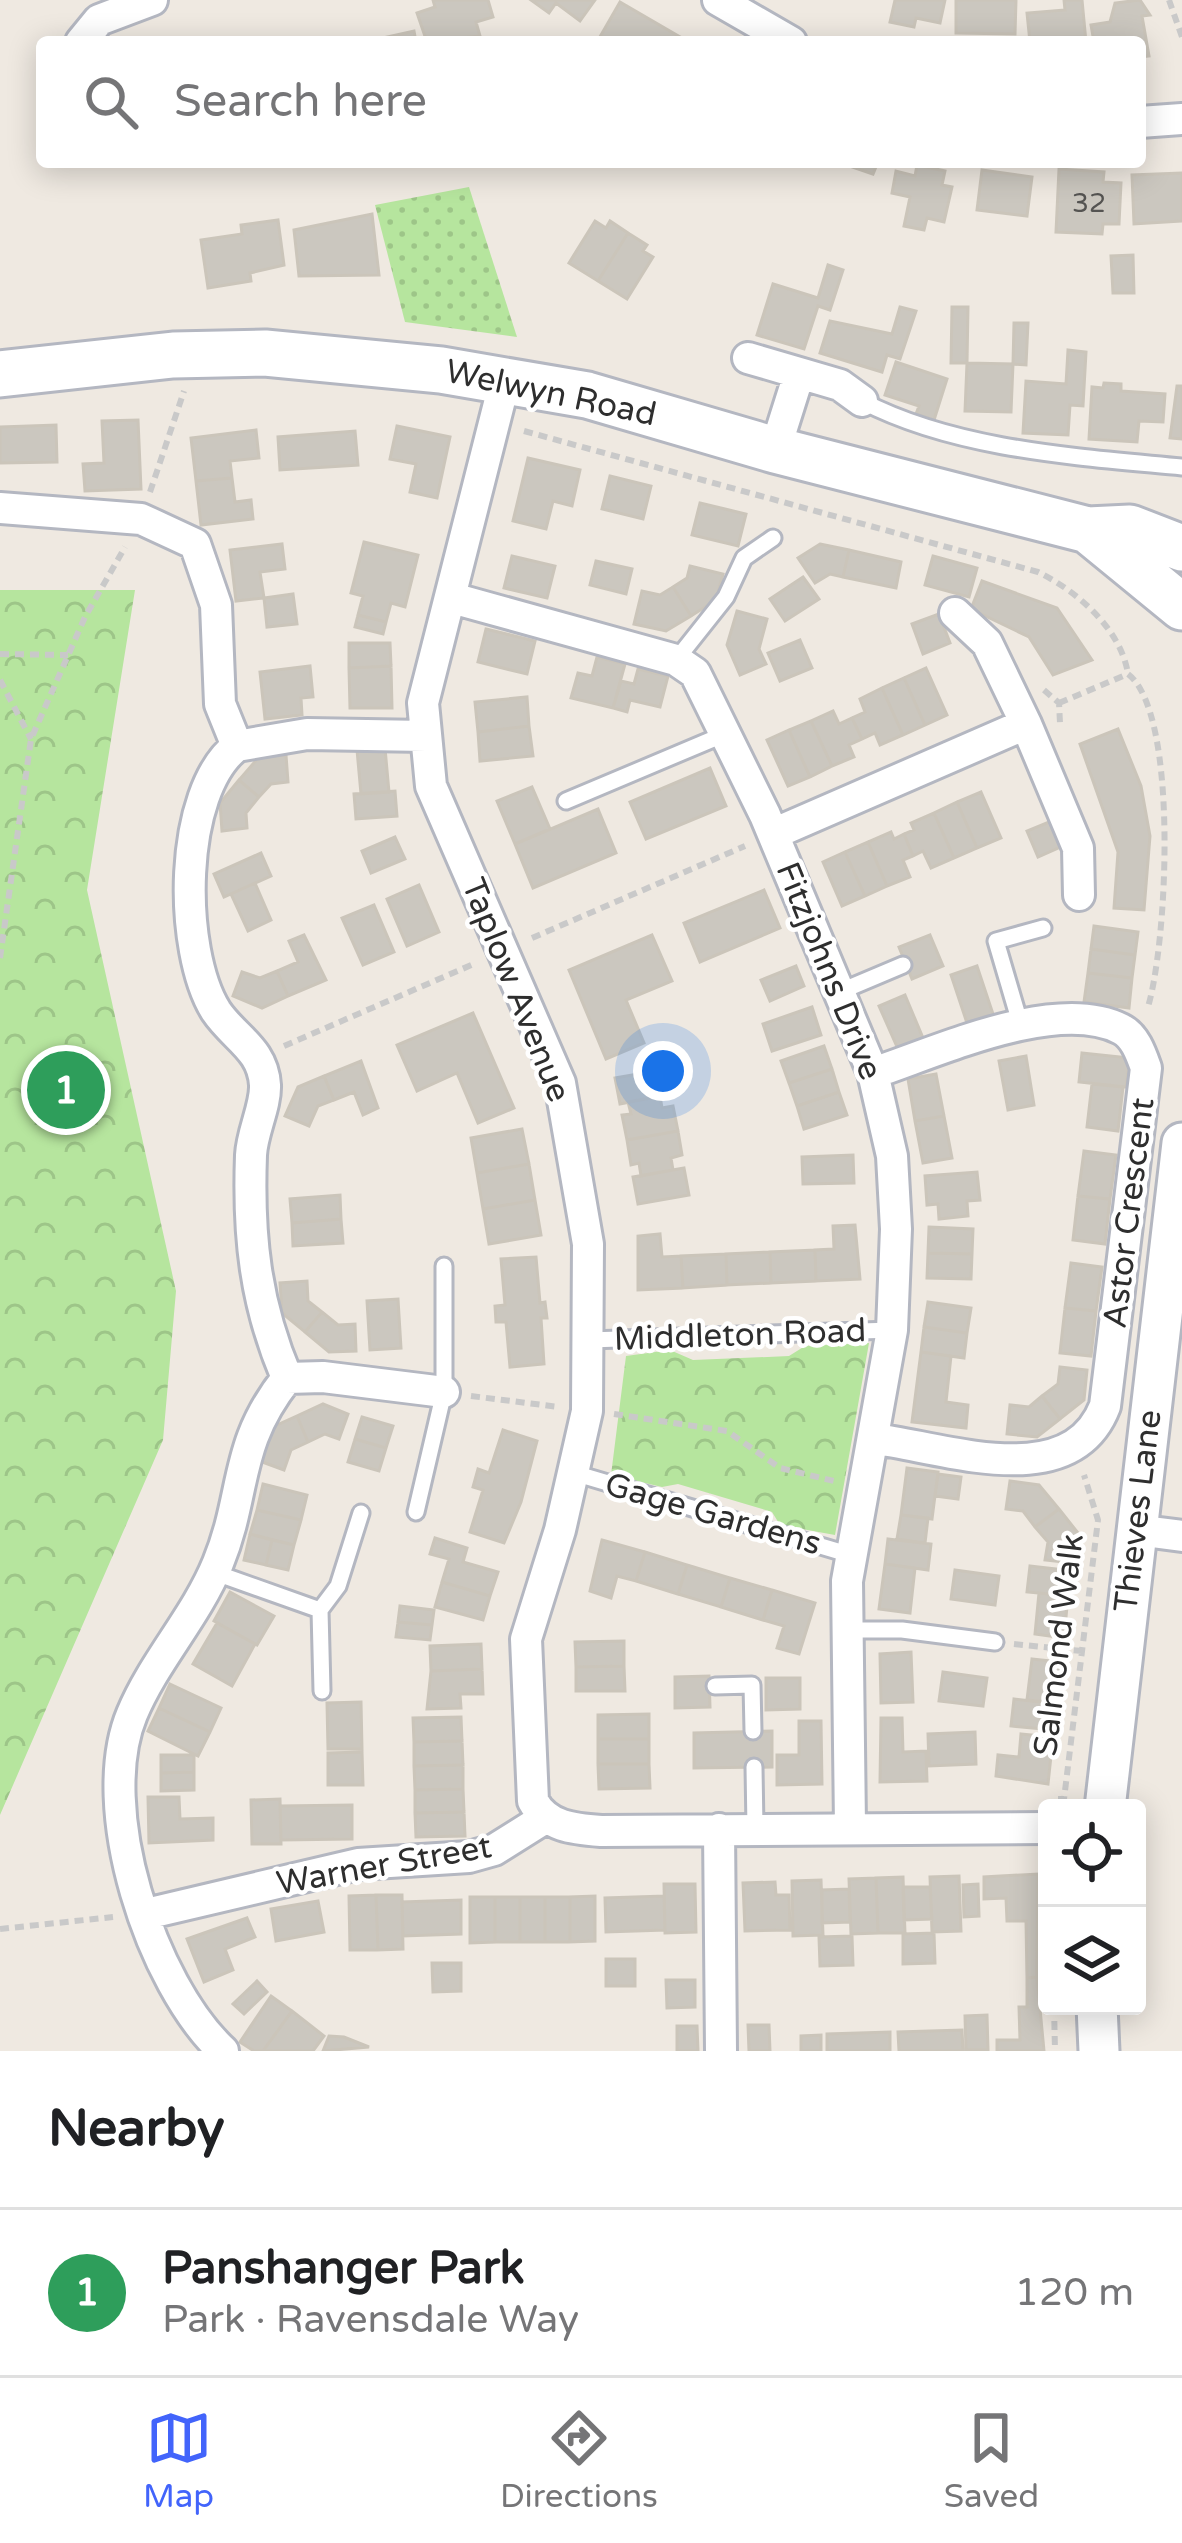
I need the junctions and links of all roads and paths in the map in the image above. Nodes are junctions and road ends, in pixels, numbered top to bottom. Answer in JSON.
{"nodes":[{"id":1,"x":152,"y":0,"type":"edge"},
{"id":2,"x":718,"y":0,"type":"edge"},
{"id":3,"x":1169,"y":0,"type":"edge"},
{"id":4,"x":86,"y":36,"type":"edge"},
{"id":5,"x":781,"y":36,"type":"edge"},
{"id":6,"x":1182,"y":37,"type":"edge"},
{"id":7,"x":1182,"y":119,"type":"edge"},
{"id":8,"x":1146,"y":122,"type":"edge"},
{"id":9,"x":748,"y":358,"type":"dead end"},
{"id":10,"x":0,"y":374,"type":"edge"},
{"id":11,"x":799,"y":374,"type":"junction"},
{"id":12,"x":500,"y":401,"type":"junction"},
{"id":13,"x":862,"y":401,"type":"joint"},
{"id":14,"x":775,"y":451,"type":"junction"},
{"id":15,"x":1182,"y":467,"type":"edge"},
{"id":16,"x":0,"y":508,"type":"edge"},
{"id":17,"x":1088,"y":530,"type":"junction"},
{"id":18,"x":773,"y":538,"type":"dead end"},
{"id":19,"x":1182,"y":548,"type":"edge"},
{"id":20,"x":452,"y":598,"type":"junction"},
{"id":21,"x":1182,"y":607,"type":"edge"},
{"id":22,"x":955,"y":613,"type":"dead end"},
{"id":23,"x":85,"y":617,"type":"dead end"},
{"id":24,"x":0,"y":654,"type":"edge"},
{"id":25,"x":68,"y":656,"type":"junction"},
{"id":26,"x":676,"y":659,"type":"junction"},
{"id":27,"x":1128,"y":674,"type":"junction"},
{"id":28,"x":0,"y":680,"type":"edge"},
{"id":29,"x":1059,"y":704,"type":"dead end"},
{"id":30,"x":1026,"y":724,"type":"junction"},
{"id":31,"x":725,"y":734,"type":"junction"},
{"id":32,"x":426,"y":736,"type":"junction"},
{"id":33,"x":32,"y":739,"type":"junction"},
{"id":34,"x":237,"y":746,"type":"junction"},
{"id":35,"x":566,"y":801,"type":"dead end"},
{"id":36,"x":773,"y":834,"type":"junction"},
{"id":37,"x":1079,"y":895,"type":"dead end"},
{"id":38,"x":1043,"y":928,"type":"dead end"},
{"id":39,"x":0,"y":958,"type":"edge"},
{"id":40,"x":903,"y":965,"type":"dead end"},
{"id":41,"x":838,"y":992,"type":"junction"},
{"id":42,"x":1021,"y":1026,"type":"junction"},
{"id":43,"x":1130,"y":1036,"type":"junction"},
{"id":44,"x":873,"y":1073,"type":"junction"},
{"id":45,"x":1182,"y":1143,"type":"edge"},
{"id":46,"x":444,"y":1266,"type":"dead end"},
{"id":47,"x":892,"y":1330,"type":"junction"},
{"id":48,"x":590,"y":1340,"type":"junction"},
{"id":49,"x":287,"y":1378,"type":"junction"},
{"id":50,"x":444,"y":1392,"type":"junction"},
{"id":51,"x":587,"y":1411,"type":"junction"},
{"id":52,"x":876,"y":1439,"type":"junction"},
{"id":53,"x":1071,"y":1451,"type":"junction"},
{"id":54,"x":574,"y":1473,"type":"junction"},
{"id":55,"x":866,"y":1488,"type":"junction"},
{"id":56,"x":416,"y":1512,"type":"dead end"},
{"id":57,"x":361,"y":1513,"type":"dead end"},
{"id":58,"x":1136,"y":1530,"type":"junction"},
{"id":59,"x":1182,"y":1536,"type":"edge"},
{"id":60,"x":851,"y":1555,"type":"junction"},
{"id":61,"x":214,"y":1572,"type":"junction"},
{"id":62,"x":320,"y":1610,"type":"junction"},
{"id":63,"x":846,"y":1630,"type":"junction"},
{"id":64,"x":995,"y":1642,"type":"joint"},
{"id":65,"x":1082,"y":1652,"type":"junction"},
{"id":66,"x":716,"y":1685,"type":"dead end"},
{"id":67,"x":322,"y":1691,"type":"dead end"},
{"id":68,"x":753,"y":1731,"type":"dead end"},
{"id":69,"x":754,"y":1767,"type":"dead end"},
{"id":70,"x":1064,"y":1799,"type":"edge"},
{"id":71,"x":1107,"y":1799,"type":"edge"},
{"id":72,"x":545,"y":1818,"type":"junction"},
{"id":73,"x":850,"y":1826,"type":"junction"},
{"id":74,"x":1038,"y":1827,"type":"edge"},
{"id":75,"x":755,"y":1828,"type":"junction"},
{"id":76,"x":718,"y":1829,"type":"junction"},
{"id":77,"x":146,"y":1914,"type":"junction"},
{"id":78,"x":0,"y":1929,"type":"edge"},
{"id":79,"x":1054,"y":2015,"type":"edge"},
{"id":80,"x":1097,"y":2015,"type":"edge"},
{"id":81,"x":223,"y":2051,"type":"edge"},
{"id":82,"x":721,"y":2051,"type":"edge"},
{"id":83,"x":1054,"y":2051,"type":"edge"},
{"id":84,"x":1099,"y":2051,"type":"edge"}],
"edges":[{"from":1,"to":4,"type":"street"},
{"from":2,"to":5,"type":"street"},
{"from":3,"to":6,"type":"path"},
{"from":7,"to":8,"type":"street"},
{"from":9,"to":11,"type":"street"},
{"from":10,"to":12,"type":"main road","name":"Welwyn Road"},
{"from":11,"to":13,"type":"street"},
{"from":11,"to":14,"type":"street"},
{"from":12,"to":14,"type":"main road","name":"Welwyn Road"},
{"from":12,"to":20,"type":"street","name":"Taplow Avenue"},
{"from":12,"to":27,"type":"path"},
{"from":13,"to":15,"type":"lane"},
{"from":14,"to":17,"type":"main road","name":"Welwyn Road"},
{"from":16,"to":34,"type":"street"},
{"from":17,"to":19,"type":"main road","name":"Welwyn Road"},
{"from":17,"to":21,"type":"main road","name":"Welwyn Road"},
{"from":18,"to":26,"type":"lane"},
{"from":20,"to":26,"type":"street"},
{"from":20,"to":32,"type":"street","name":"Taplow Avenue"},
{"from":22,"to":30,"type":"street"},
{"from":23,"to":25,"type":"path"},
{"from":24,"to":25,"type":"path"},
{"from":25,"to":33,"type":"path"},
{"from":26,"to":31,"type":"street","name":"Fitzjohns Drive"},
{"from":27,"to":29,"type":"path"},
{"from":27,"to":43,"type":"path"},
{"from":28,"to":33,"type":"path"},
{"from":30,"to":36,"type":"street"},
{"from":30,"to":37,"type":"street"},
{"from":31,"to":35,"type":"lane"},
{"from":31,"to":36,"type":"street","name":"Fitzjohns Drive"},
{"from":32,"to":34,"type":"street"},
{"from":32,"to":48,"type":"street","name":"Taplow Avenue"},
{"from":33,"to":39,"type":"path"},
{"from":34,"to":49,"type":"street"},
{"from":36,"to":41,"type":"street","name":"Fitzjohns Drive"},
{"from":38,"to":42,"type":"lane"},
{"from":40,"to":41,"type":"lane"},
{"from":41,"to":44,"type":"street","name":"Fitzjohns Drive"},
{"from":42,"to":43,"type":"street"},
{"from":42,"to":44,"type":"street"},
{"from":43,"to":53,"type":"street","name":"Astor Crescent"},
{"from":44,"to":47,"type":"street","name":"Fitzjohns Drive"},
{"from":45,"to":58,"type":"street","name":"Thieves Lane"},
{"from":46,"to":50,"type":"lane"},
{"from":47,"to":48,"type":"lane","name":"Middleton Road"},
{"from":47,"to":52,"type":"street","name":"Fitzjohns Drive"},
{"from":48,"to":51,"type":"street","name":"Taplow Avenue"},
{"from":49,"to":50,"type":"street"},
{"from":49,"to":61,"type":"street"},
{"from":50,"to":51,"type":"path"},
{"from":50,"to":56,"type":"lane"},
{"from":51,"to":54,"type":"street","name":"Taplow Avenue"},
{"from":51,"to":55,"type":"path"},
{"from":52,"to":53,"type":"street"},
{"from":52,"to":55,"type":"street","name":"Fitzjohns Drive"},
{"from":53,"to":65,"type":"path","name":"Salmond Walk"},
{"from":54,"to":60,"type":"lane","name":"Gage Gardens"},
{"from":54,"to":72,"type":"street","name":"Taplow Avenue"},
{"from":55,"to":60,"type":"street","name":"Fitzjohns Drive"},
{"from":57,"to":62,"type":"lane"},
{"from":58,"to":59,"type":"street"},
{"from":58,"to":71,"type":"street","name":"Thieves Lane"},
{"from":60,"to":63,"type":"street","name":"Fitzjohns Drive"},
{"from":61,"to":62,"type":"lane"},
{"from":61,"to":77,"type":"street"},
{"from":62,"to":67,"type":"lane"},
{"from":63,"to":64,"type":"lane"},
{"from":63,"to":73,"type":"street","name":"Fitzjohns Drive"},
{"from":64,"to":65,"type":"path"},
{"from":65,"to":70,"type":"path","name":"Salmond Walk"},
{"from":66,"to":68,"type":"lane"},
{"from":69,"to":75,"type":"lane"},
{"from":72,"to":76,"type":"street"},
{"from":72,"to":77,"type":"street","name":"Warner Street"},
{"from":73,"to":74,"type":"street"},
{"from":73,"to":75,"type":"street"},
{"from":75,"to":76,"type":"street"},
{"from":76,"to":82,"type":"street"},
{"from":77,"to":78,"type":"path"},
{"from":77,"to":81,"type":"street"},
{"from":79,"to":83,"type":"path"},
{"from":80,"to":84,"type":"street"}]}
